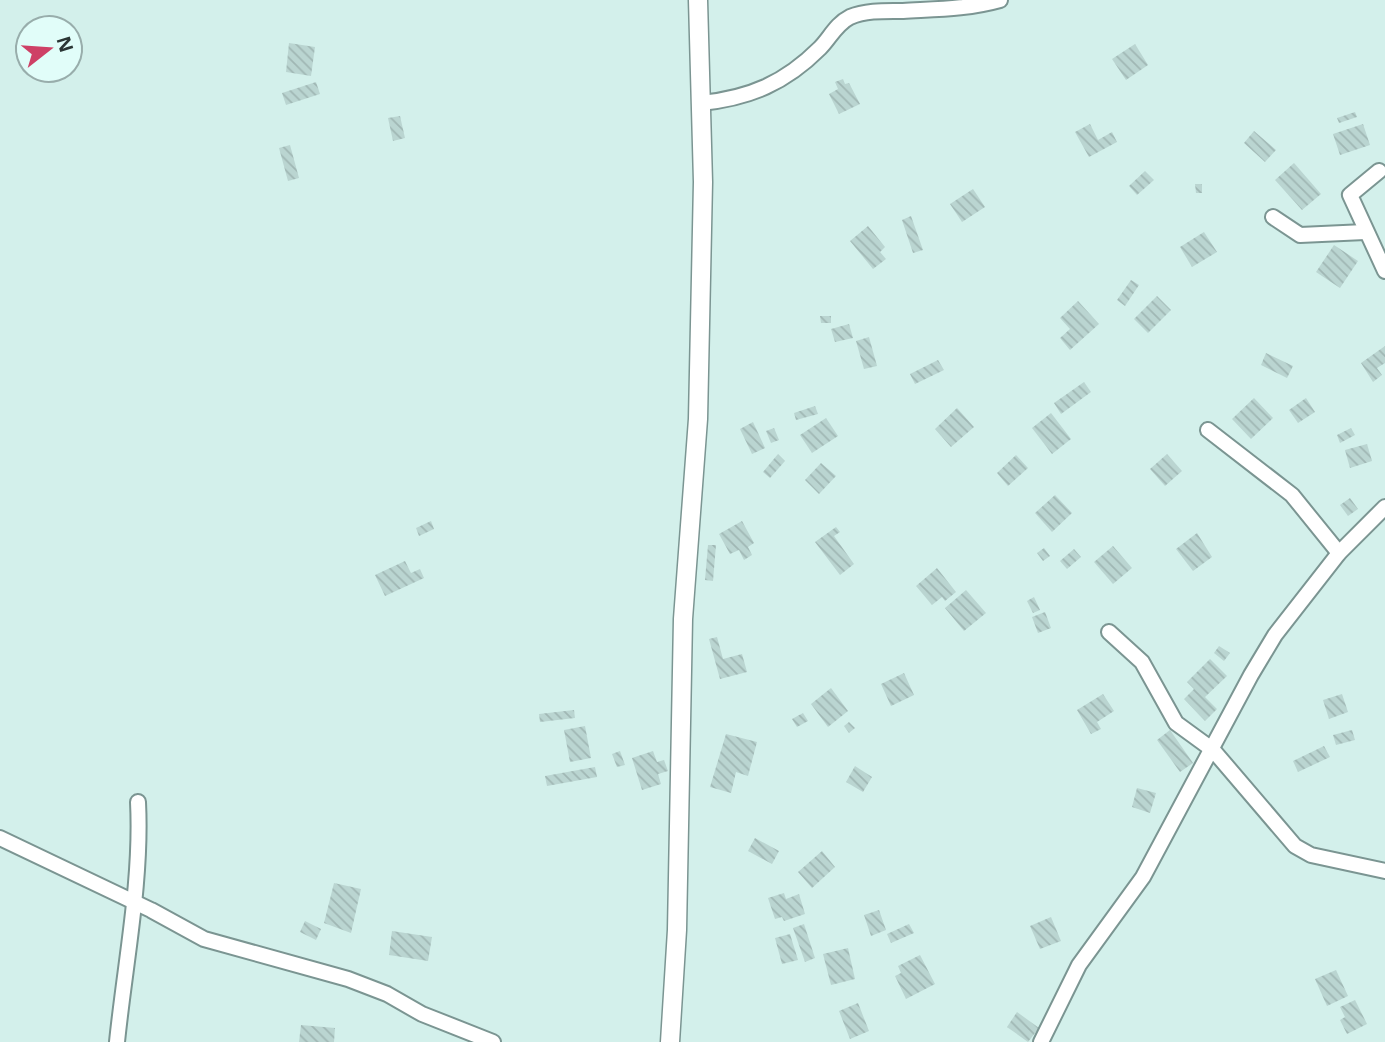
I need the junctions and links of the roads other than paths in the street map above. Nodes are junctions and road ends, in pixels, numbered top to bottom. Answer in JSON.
{"nodes":[{"id":1,"x":698,"y":0,"type":"edge"},
{"id":2,"x":1000,"y":0,"type":"edge"},
{"id":3,"x":701,"y":103,"type":"junction"},
{"id":4,"x":1379,"y":171,"type":"dead end"},
{"id":5,"x":1273,"y":217,"type":"dead end"},
{"id":6,"x":1365,"y":232,"type":"junction"},
{"id":7,"x":1385,"y":271,"type":"edge"},
{"id":8,"x":1208,"y":430,"type":"dead end"},
{"id":9,"x":1385,"y":507,"type":"edge"},
{"id":10,"x":1339,"y":553,"type":"junction"},
{"id":11,"x":1109,"y":632,"type":"dead end"},
{"id":12,"x":1213,"y":750,"type":"junction"},
{"id":13,"x":138,"y":802,"type":"dead end"},
{"id":14,"x":0,"y":838,"type":"edge"},
{"id":15,"x":1385,"y":871,"type":"edge"},
{"id":16,"x":132,"y":902,"type":"junction"},
{"id":17,"x":117,"y":1042,"type":"edge"},
{"id":18,"x":493,"y":1042,"type":"edge"},
{"id":19,"x":670,"y":1042,"type":"edge"},
{"id":20,"x":1041,"y":1042,"type":"edge"}],
"edges":[{"from":1,"to":3,"type":"street"},
{"from":2,"to":3,"type":"street"},
{"from":3,"to":19,"type":"street"},
{"from":4,"to":6,"type":"street"},
{"from":5,"to":6,"type":"street"},
{"from":6,"to":7,"type":"street"},
{"from":8,"to":10,"type":"street"},
{"from":9,"to":10,"type":"street"},
{"from":10,"to":12,"type":"street"},
{"from":11,"to":12,"type":"street"},
{"from":12,"to":15,"type":"street"},
{"from":12,"to":20,"type":"street"},
{"from":13,"to":16,"type":"street"},
{"from":14,"to":16,"type":"street"},
{"from":16,"to":17,"type":"street"},
{"from":16,"to":18,"type":"street"}]}
